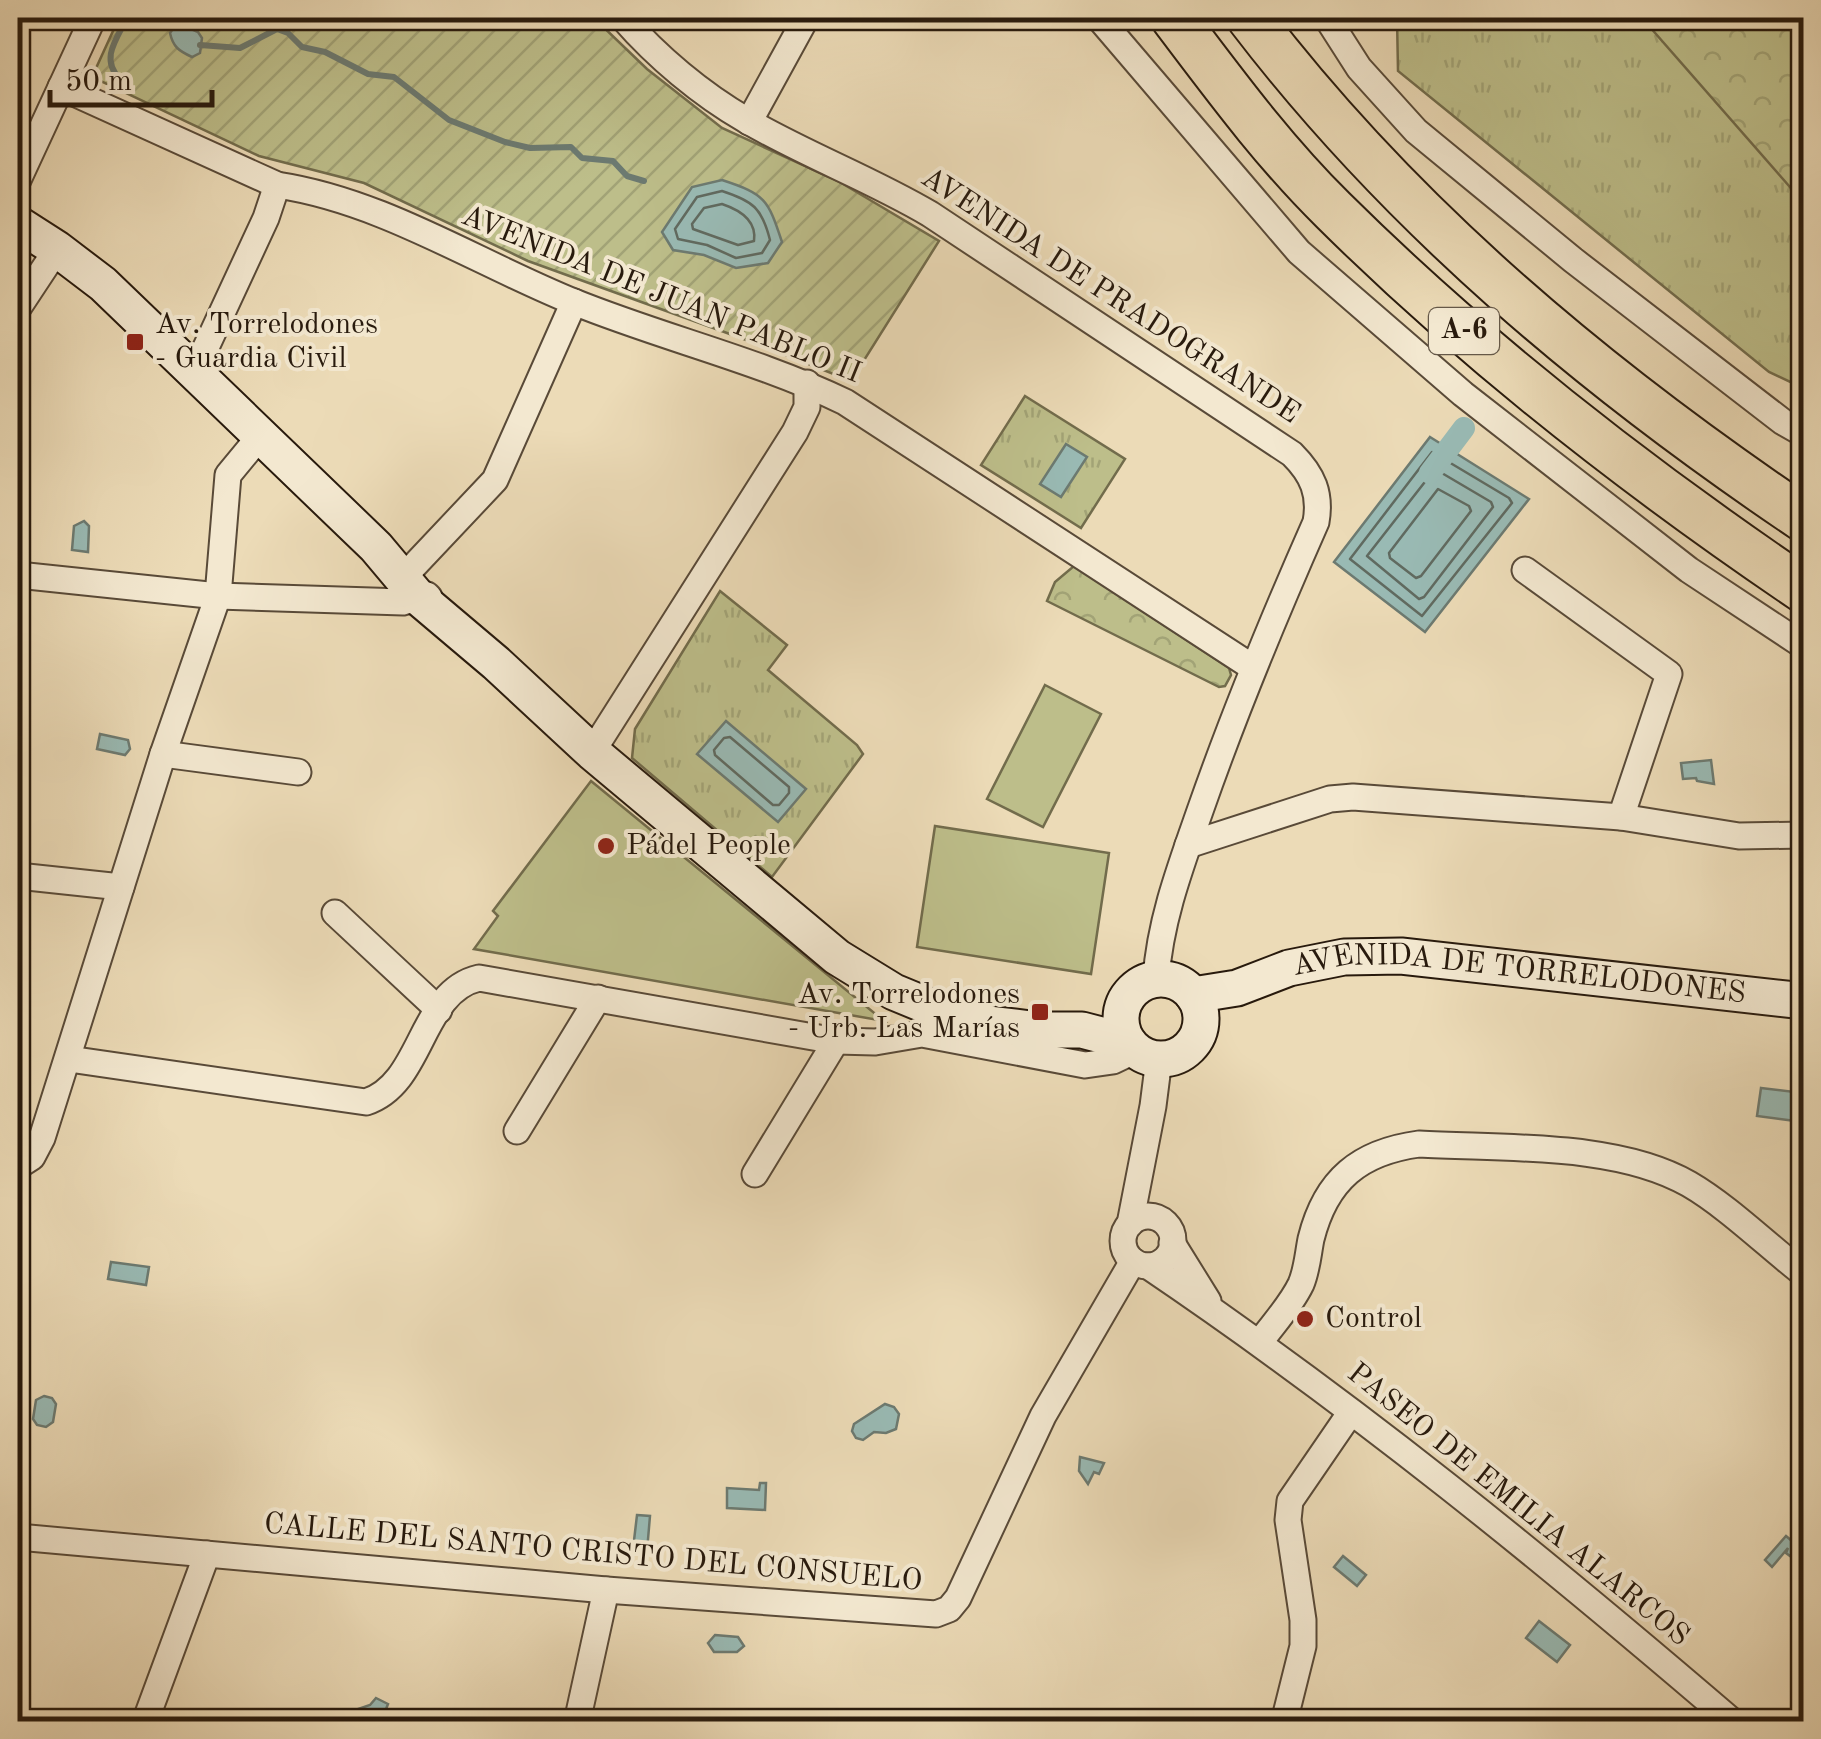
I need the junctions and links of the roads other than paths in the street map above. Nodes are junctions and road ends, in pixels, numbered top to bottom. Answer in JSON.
{"nodes":[{"id":1,"x":93,"y":18,"type":"edge"},
{"id":2,"x":623,"y":18,"type":"edge"},
{"id":3,"x":806,"y":18,"type":"edge"},
{"id":4,"x":1100,"y":18,"type":"edge"},
{"id":5,"x":1152,"y":18,"type":"edge"},
{"id":6,"x":1174,"y":18,"type":"edge"},
{"id":7,"x":1250,"y":18,"type":"edge"},
{"id":8,"x":1327,"y":18,"type":"edge"},
{"id":9,"x":60,"y":87,"type":"junction"},
{"id":10,"x":1250,"y":120,"type":"junction"},
{"id":11,"x":749,"y":122,"type":"junction"},
{"id":12,"x":18,"y":180,"type":"edge"},
{"id":13,"x":277,"y":185,"type":"junction"},
{"id":14,"x":1421,"y":214,"type":"junction"},
{"id":15,"x":18,"y":224,"type":"edge"},
{"id":16,"x":57,"y":248,"type":"junction"},
{"id":17,"x":574,"y":302,"type":"junction"},
{"id":18,"x":18,"y":308,"type":"edge"},
{"id":19,"x":194,"y":372,"type":"junction"},
{"id":20,"x":807,"y":384,"type":"junction"},
{"id":21,"x":1804,"y":434,"type":"edge"},
{"id":22,"x":261,"y":435,"type":"junction"},
{"id":23,"x":1804,"y":483,"type":"edge"},
{"id":24,"x":1804,"y":519,"type":"edge"},
{"id":25,"x":1525,"y":570,"type":"dead end"},
{"id":26,"x":18,"y":575,"type":"edge"},
{"id":27,"x":414,"y":583,"type":"junction"},
{"id":28,"x":1804,"y":590,"type":"edge"},
{"id":29,"x":218,"y":596,"type":"junction"},
{"id":30,"x":1804,"y":646,"type":"edge"},
{"id":31,"x":1252,"y":667,"type":"junction"},
{"id":32,"x":592,"y":752,"type":"junction"},
{"id":33,"x":163,"y":754,"type":"junction"},
{"id":34,"x":298,"y":772,"type":"dead end"},
{"id":35,"x":1620,"y":816,"type":"junction"},
{"id":36,"x":1804,"y":834,"type":"edge"},
{"id":37,"x":1188,"y":845,"type":"junction"},
{"id":38,"x":18,"y":876,"type":"edge"},
{"id":39,"x":120,"y":888,"type":"junction"},
{"id":40,"x":335,"y":913,"type":"dead end"},
{"id":41,"x":1156,"y":979,"type":"junction"},
{"id":42,"x":598,"y":998,"type":"junction"},
{"id":43,"x":1804,"y":1000,"type":"edge"},
{"id":44,"x":1197,"y":1009,"type":"junction"},
{"id":45,"x":439,"y":1010,"type":"junction"},
{"id":46,"x":836,"y":1041,"type":"junction"},
{"id":47,"x":1136,"y":1041,"type":"junction"},
{"id":48,"x":68,"y":1059,"type":"junction"},
{"id":49,"x":517,"y":1130,"type":"dead end"},
{"id":50,"x":1144,"y":1156,"type":"junction"},
{"id":51,"x":18,"y":1166,"type":"edge"},
{"id":52,"x":755,"y":1174,"type":"dead end"},
{"id":53,"x":1130,"y":1224,"type":"junction"},
{"id":54,"x":1166,"y":1232,"type":"junction"},
{"id":55,"x":1140,"y":1264,"type":"junction"},
{"id":56,"x":1804,"y":1274,"type":"edge"},
{"id":57,"x":1213,"y":1310,"type":"junction"},
{"id":58,"x":1260,"y":1342,"type":"junction"},
{"id":59,"x":1351,"y":1412,"type":"junction"},
{"id":60,"x":18,"y":1538,"type":"edge"},
{"id":61,"x":207,"y":1554,"type":"junction"},
{"id":62,"x":606,"y":1590,"type":"junction"},
{"id":63,"x":145,"y":1722,"type":"edge"},
{"id":64,"x":578,"y":1722,"type":"edge"},
{"id":65,"x":1284,"y":1722,"type":"edge"},
{"id":66,"x":1734,"y":1722,"type":"edge"}],
"edges":[{"from":1,"to":9,"type":"street"},
{"from":2,"to":11,"type":"street","name":"AVENIDA DE PRADOGRANDE"},
{"from":3,"to":11,"type":"street"},
{"from":4,"to":30,"type":"street"},
{"from":5,"to":10,"type":"highway"},
{"from":6,"to":10,"type":"highway","number":"A-6"},
{"from":7,"to":14,"type":"highway","number":"A-6"},
{"from":8,"to":21,"type":"street"},
{"from":9,"to":12,"type":"street"},
{"from":9,"to":13,"type":"street","name":"AVENIDA DE JUAN PABLO II"},
{"from":10,"to":28,"type":"highway","number":"A-6"},
{"from":11,"to":31,"type":"street","name":"AVENIDA DE PRADOGRANDE"},
{"from":13,"to":17,"type":"street","name":"AVENIDA DE JUAN PABLO II"},
{"from":13,"to":19,"type":"street"},
{"from":14,"to":23,"type":"highway"},
{"from":14,"to":24,"type":"highway","number":"A-6"},
{"from":15,"to":16,"type":"main road"},
{"from":16,"to":18,"type":"street"},
{"from":16,"to":19,"type":"main road"},
{"from":17,"to":20,"type":"street","name":"AVENIDA DE JUAN PABLO II"},
{"from":17,"to":27,"type":"street"},
{"from":19,"to":22,"type":"main road"},
{"from":20,"to":31,"type":"street","name":"AVENIDA DE JUAN PABLO II"},
{"from":20,"to":32,"type":"street"},
{"from":22,"to":27,"type":"main road"},
{"from":22,"to":29,"type":"street"},
{"from":25,"to":35,"type":"street"},
{"from":26,"to":29,"type":"street"},
{"from":27,"to":29,"type":"street"},
{"from":27,"to":32,"type":"main road"},
{"from":29,"to":33,"type":"street"},
{"from":31,"to":37,"type":"street","name":"AVENIDA DE PRADOGRANDE"},
{"from":32,"to":47,"type":"main road"},
{"from":33,"to":34,"type":"street"},
{"from":33,"to":39,"type":"street"},
{"from":35,"to":36,"type":"street"},
{"from":35,"to":37,"type":"street"},
{"from":37,"to":41,"type":"street","name":"AVENIDA DE PRADOGRANDE"},
{"from":38,"to":39,"type":"street"},
{"from":39,"to":48,"type":"street"},
{"from":40,"to":45,"type":"street"},
{"from":41,"to":44,"type":"main road"},
{"from":41,"to":47,"type":"main road"},
{"from":42,"to":45,"type":"street"},
{"from":42,"to":46,"type":"street"},
{"from":42,"to":49,"type":"street"},
{"from":43,"to":44,"type":"main road","name":"AVENIDA DE TORRELODONES"},
{"from":44,"to":47,"type":"main road"},
{"from":45,"to":48,"type":"street"},
{"from":46,"to":47,"type":"street"},
{"from":46,"to":52,"type":"street"},
{"from":47,"to":50,"type":"street"},
{"from":48,"to":51,"type":"street"},
{"from":50,"to":53,"type":"street"},
{"from":50,"to":54,"type":"street"},
{"from":53,"to":54,"type":"street"},
{"from":53,"to":55,"type":"street"},
{"from":54,"to":55,"type":"street"},
{"from":54,"to":57,"type":"street","name":"PASEO DE EMILIA ALARCOS"},
{"from":55,"to":57,"type":"street","name":"PASEO DE EMILIA ALARCOS"},
{"from":55,"to":62,"type":"street","name":"CALLE DEL SANTO CRISTO DEL CONSUELO"},
{"from":56,"to":58,"type":"street"},
{"from":57,"to":58,"type":"street","name":"PASEO DE EMILIA ALARCOS"},
{"from":58,"to":59,"type":"street","name":"PASEO DE EMILIA ALARCOS"},
{"from":59,"to":65,"type":"street"},
{"from":59,"to":66,"type":"street","name":"PASEO DE EMILIA ALARCOS"},
{"from":60,"to":61,"type":"street","name":"CALLE DEL SANTO CRISTO DEL CONSUELO"},
{"from":61,"to":62,"type":"street","name":"CALLE DEL SANTO CRISTO DEL CONSUELO"},
{"from":61,"to":63,"type":"street"},
{"from":62,"to":64,"type":"street"}]}
